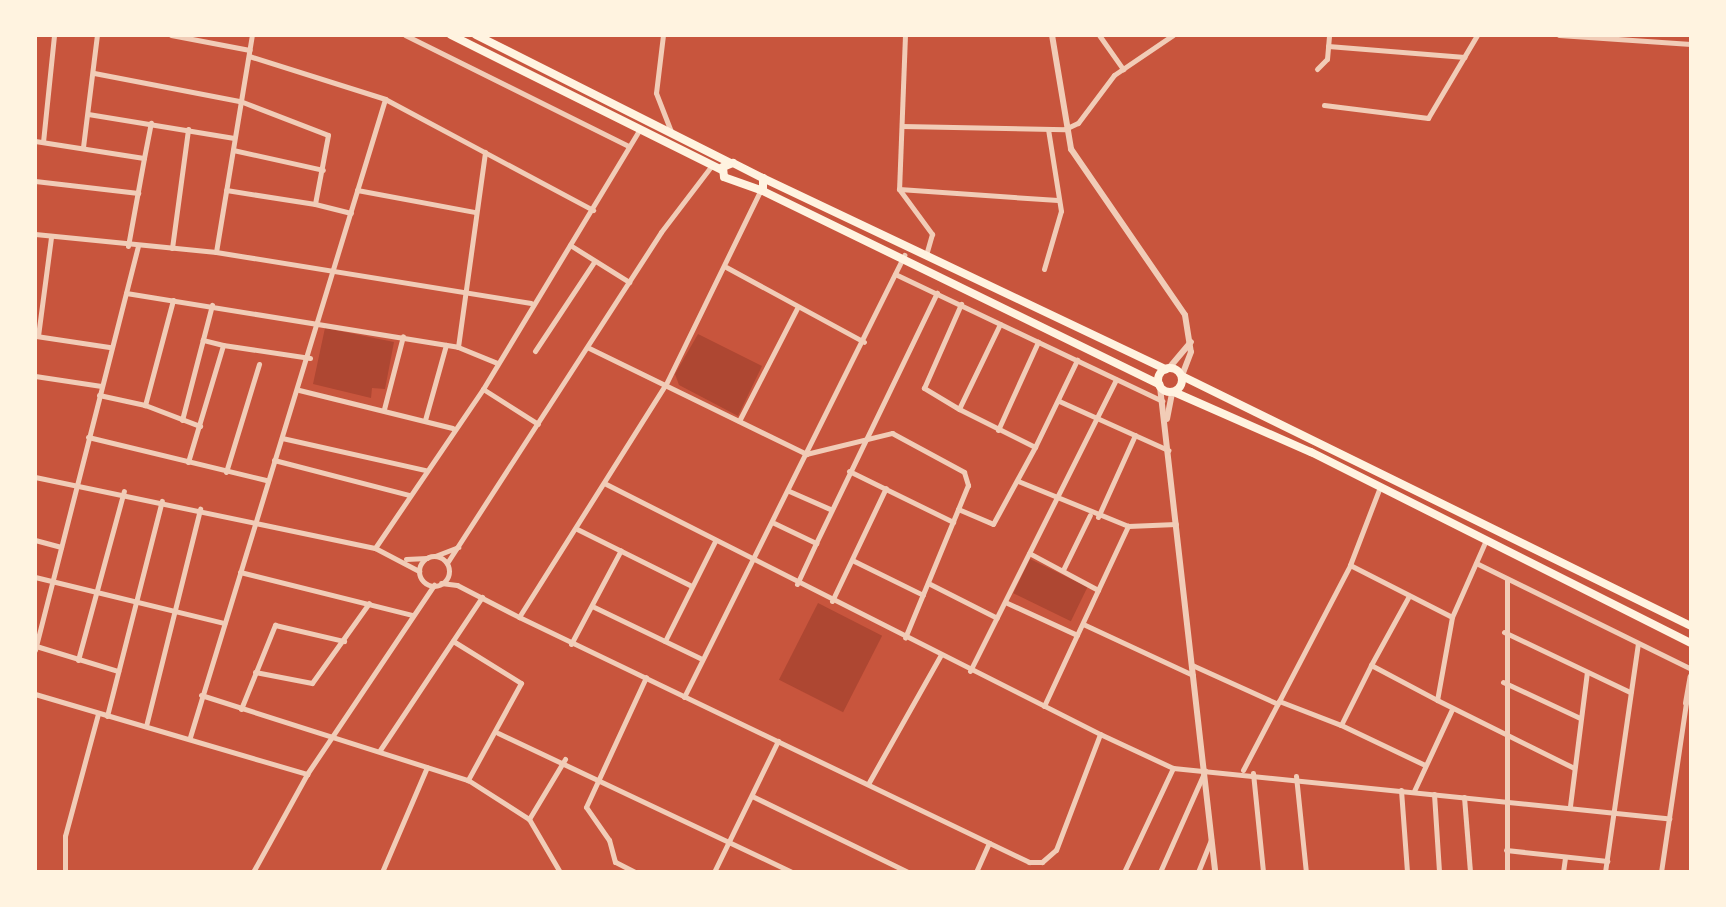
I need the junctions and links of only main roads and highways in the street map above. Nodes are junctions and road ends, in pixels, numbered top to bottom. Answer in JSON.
{"nodes":[{"id":1,"x":451,"y":35,"type":"edge"},
{"id":2,"x":476,"y":35,"type":"edge"},
{"id":3,"x":730,"y":163,"type":"junction"},
{"id":4,"x":722,"y":170,"type":"junction"},
{"id":5,"x":763,"y":178,"type":"junction"},
{"id":6,"x":761,"y":192,"type":"junction"},
{"id":7,"x":1168,"y":368,"type":"junction"},
{"id":8,"x":1182,"y":376,"type":"junction"},
{"id":9,"x":1160,"y":386,"type":"junction"},
{"id":10,"x":1173,"y":392,"type":"junction"},
{"id":11,"x":1691,"y":626,"type":"edge"},
{"id":12,"x":1691,"y":635,"type":"edge"},
{"id":13,"x":1691,"y":643,"type":"edge"}],
"edges":[{"from":1,"to":4,"type":"highway"},
{"from":2,"to":3,"type":"highway"},
{"from":3,"to":4,"type":"highway"},
{"from":3,"to":5,"type":"highway"},
{"from":4,"to":6,"type":"highway"},
{"from":5,"to":6,"type":"highway"},
{"from":5,"to":7,"type":"highway"},
{"from":6,"to":9,"type":"highway"},
{"from":7,"to":8,"type":"highway"},
{"from":7,"to":9,"type":"highway"},
{"from":8,"to":10,"type":"highway"},
{"from":8,"to":11,"type":"highway"},
{"from":9,"to":10,"type":"highway"},
{"from":10,"to":13,"type":"highway"},
{"from":12,"to":13,"type":"highway"}]}
